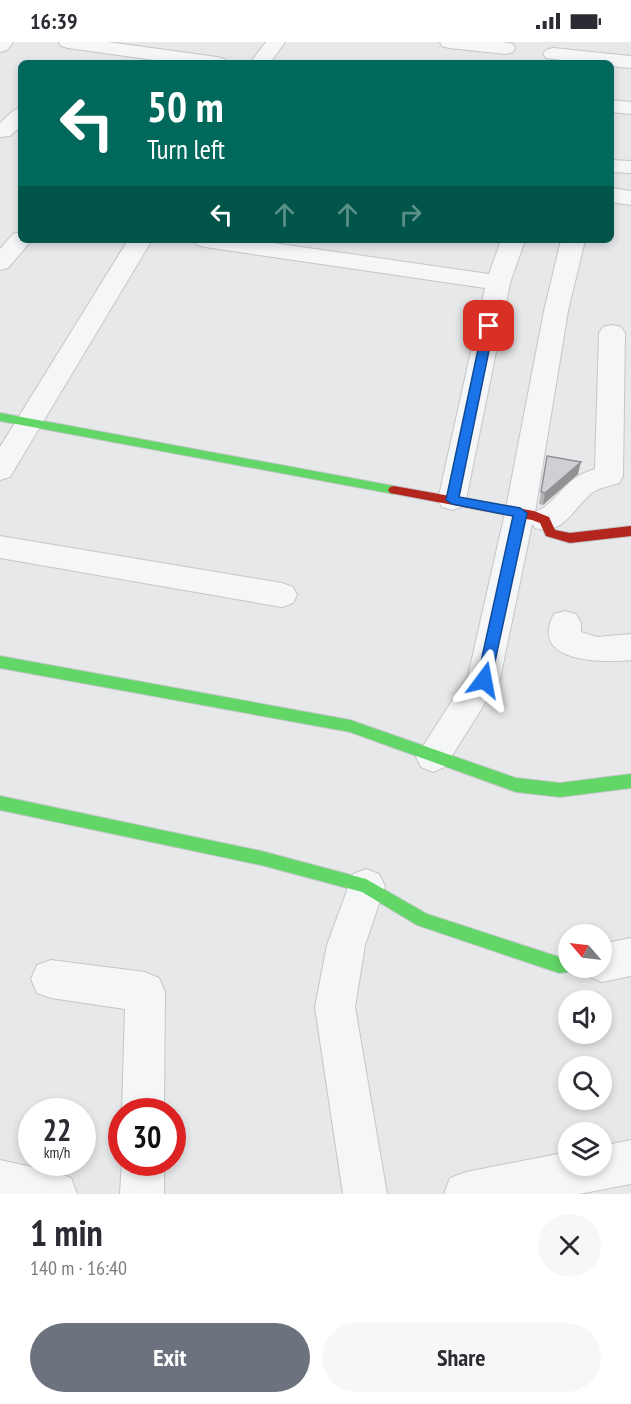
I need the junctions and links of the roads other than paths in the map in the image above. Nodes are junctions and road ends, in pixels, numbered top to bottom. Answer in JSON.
{"nodes":[{"id":1,"x":68,"y":42,"type":"edge"},
{"id":2,"x":197,"y":42,"type":"edge"},
{"id":3,"x":276,"y":42,"type":"edge"},
{"id":4,"x":449,"y":42,"type":"edge"},
{"id":5,"x":91,"y":44,"type":"edge"},
{"id":6,"x":506,"y":48,"type":"dead end"},
{"id":7,"x":553,"y":54,"type":"dead end"},
{"id":8,"x":75,"y":60,"type":"edge"},
{"id":9,"x":175,"y":60,"type":"edge"},
{"id":10,"x":181,"y":60,"type":"edge"},
{"id":11,"x":262,"y":60,"type":"edge"},
{"id":12,"x":612,"y":60,"type":"edge"},
{"id":13,"x":614,"y":60,"type":"edge"},
{"id":14,"x":631,"y":62,"type":"edge"},
{"id":15,"x":614,"y":106,"type":"edge"},
{"id":16,"x":631,"y":108,"type":"edge"},
{"id":17,"x":18,"y":117,"type":"edge"},
{"id":18,"x":3,"y":132,"type":"dead end"},
{"id":19,"x":614,"y":165,"type":"edge"},
{"id":20,"x":631,"y":167,"type":"edge"},
{"id":21,"x":614,"y":196,"type":"edge"},
{"id":22,"x":631,"y":198,"type":"edge"},
{"id":23,"x":18,"y":242,"type":"edge"},
{"id":24,"x":138,"y":243,"type":"edge"},
{"id":25,"x":225,"y":243,"type":"edge"},
{"id":26,"x":512,"y":243,"type":"edge"},
{"id":27,"x":572,"y":243,"type":"edge"},
{"id":28,"x":0,"y":263,"type":"edge"},
{"id":29,"x":498,"y":283,"type":"junction"},
{"id":30,"x":612,"y":333,"type":"dead end"},
{"id":31,"x":0,"y":417,"type":"edge"},
{"id":32,"x":29,"y":423,"type":"junction"},
{"id":33,"x":0,"y":470,"type":"edge"},
{"id":34,"x":452,"y":500,"type":"junction"},
{"id":35,"x":532,"y":517,"type":"junction"},
{"id":36,"x":631,"y":531,"type":"edge"},
{"id":37,"x":0,"y":547,"type":"edge"},
{"id":38,"x":282,"y":595,"type":"dead end"},
{"id":39,"x":565,"y":623,"type":"dead end"},
{"id":40,"x":631,"y":646,"type":"edge"},
{"id":41,"x":0,"y":662,"type":"edge"},
{"id":42,"x":434,"y":757,"type":"junction"},
{"id":43,"x":631,"y":781,"type":"edge"},
{"id":44,"x":0,"y":803,"type":"edge"},
{"id":45,"x":366,"y":886,"type":"junction"},
{"id":46,"x":631,"y":957,"type":"edge"},
{"id":47,"x":612,"y":961,"type":"edge"},
{"id":48,"x":558,"y":965,"type":"edge"},
{"id":49,"x":51,"y":979,"type":"dead end"},
{"id":50,"x":143,"y":1098,"type":"edge"},
{"id":51,"x":631,"y":1162,"type":"edge"},
{"id":52,"x":142,"y":1176,"type":"edge"},
{"id":53,"x":0,"y":1182,"type":"edge"},
{"id":54,"x":55,"y":1194,"type":"edge"},
{"id":55,"x":142,"y":1194,"type":"edge"},
{"id":56,"x":365,"y":1194,"type":"edge"},
{"id":57,"x":466,"y":1194,"type":"edge"}],
"edges":[{"from":1,"to":5,"type":"street"},
{"from":2,"to":10,"type":"street"},
{"from":3,"to":11,"type":"street"},
{"from":4,"to":6,"type":"street"},
{"from":5,"to":8,"type":"street"},
{"from":5,"to":9,"type":"street"},
{"from":7,"to":12,"type":"street"},
{"from":13,"to":14,"type":"street"},
{"from":15,"to":16,"type":"street"},
{"from":17,"to":18,"type":"street"},
{"from":19,"to":20,"type":"street"},
{"from":21,"to":22,"type":"street"},
{"from":23,"to":28,"type":"street"},
{"from":24,"to":32,"type":"street"},
{"from":25,"to":29,"type":"street"},
{"from":26,"to":29,"type":"street"},
{"from":27,"to":35,"type":"street"},
{"from":29,"to":34,"type":"street"},
{"from":30,"to":35,"type":"street"},
{"from":31,"to":32,"type":"street"},
{"from":32,"to":33,"type":"street"},
{"from":32,"to":34,"type":"street"},
{"from":34,"to":35,"type":"street"},
{"from":35,"to":36,"type":"street"},
{"from":35,"to":42,"type":"street"},
{"from":37,"to":38,"type":"street"},
{"from":39,"to":40,"type":"street"},
{"from":41,"to":42,"type":"street"},
{"from":42,"to":43,"type":"street"},
{"from":44,"to":45,"type":"street"},
{"from":45,"to":48,"type":"street"},
{"from":45,"to":56,"type":"street"},
{"from":46,"to":47,"type":"street"},
{"from":49,"to":50,"type":"street"},
{"from":51,"to":57,"type":"street"},
{"from":52,"to":55,"type":"street"},
{"from":53,"to":54,"type":"street"}]}
